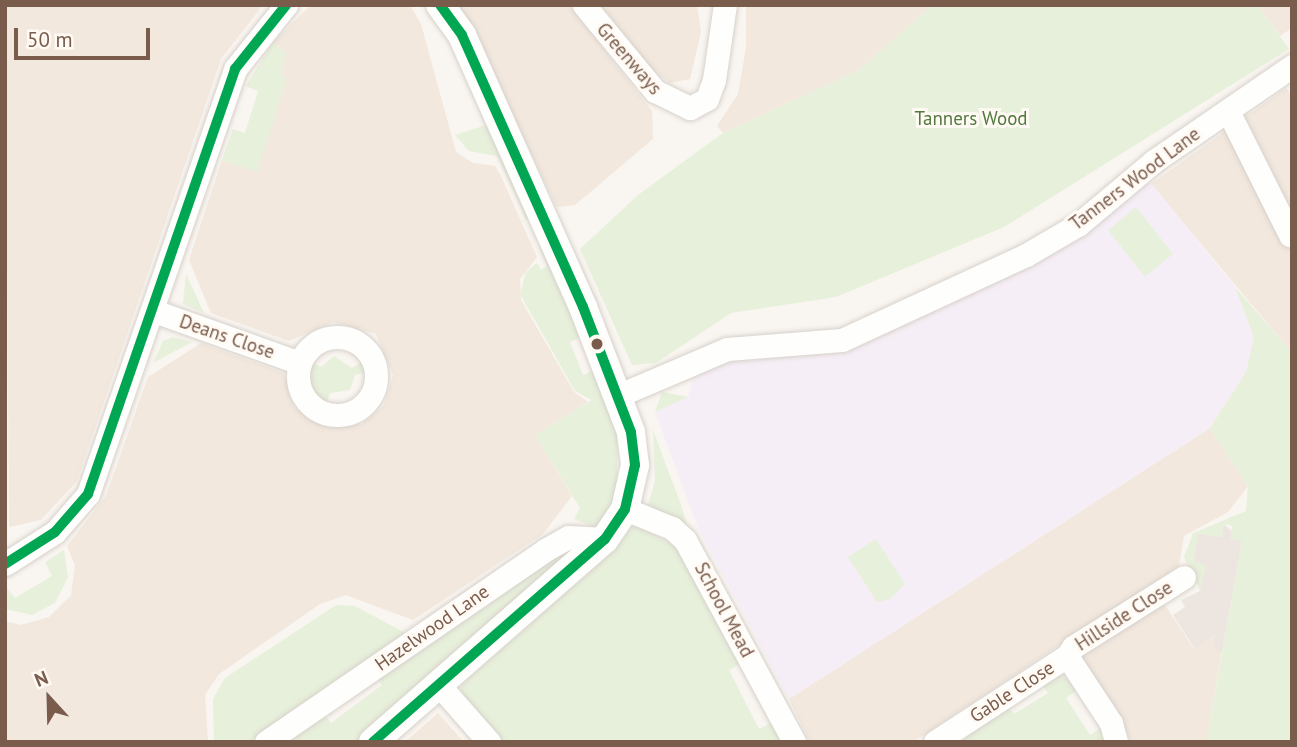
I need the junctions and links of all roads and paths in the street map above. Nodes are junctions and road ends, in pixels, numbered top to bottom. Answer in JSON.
{"nodes":[{"id":1,"x":286,"y":5,"type":"edge"},
{"id":2,"x":440,"y":5,"type":"edge"},
{"id":3,"x":584,"y":5,"type":"edge"},
{"id":4,"x":725,"y":5,"type":"edge"},
{"id":5,"x":1292,"y":66,"type":"edge"},
{"id":6,"x":1228,"y":111,"type":"junction"},
{"id":7,"x":1290,"y":235,"type":"dead end"},
{"id":8,"x":154,"y":311,"type":"junction"},
{"id":9,"x":300,"y":363,"type":"dead end"},
{"id":10,"x":617,"y":396,"type":"junction"},
{"id":11,"x":625,"y":509,"type":"junction"},
{"id":12,"x":606,"y":539,"type":"junction"},
{"id":13,"x":5,"y":564,"type":"edge"},
{"id":14,"x":1184,"y":577,"type":"dead end"},
{"id":15,"x":1067,"y":656,"type":"junction"},
{"id":16,"x":439,"y":685,"type":"junction"},
{"id":17,"x":943,"y":740,"type":"edge"},
{"id":18,"x":266,"y":742,"type":"edge"},
{"id":19,"x":373,"y":742,"type":"edge"},
{"id":20,"x":489,"y":742,"type":"edge"},
{"id":21,"x":794,"y":742,"type":"edge"},
{"id":22,"x":1116,"y":742,"type":"edge"}],
"edges":[{"from":1,"to":8,"type":"street"},
{"from":2,"to":10,"type":"street"},
{"from":3,"to":4,"type":"street","name":"Greenways"},
{"from":5,"to":6,"type":"street","name":"Tanners Wood Lane"},
{"from":6,"to":7,"type":"street"},
{"from":6,"to":10,"type":"street","name":"Tanners Wood Lane"},
{"from":8,"to":9,"type":"street","name":"Deans Close"},
{"from":8,"to":13,"type":"street"},
{"from":10,"to":11,"type":"street"},
{"from":11,"to":12,"type":"street"},
{"from":11,"to":21,"type":"street","name":"School Mead"},
{"from":12,"to":16,"type":"street"},
{"from":12,"to":18,"type":"street","name":"Hazelwood Lane"},
{"from":14,"to":15,"type":"street","name":"Hillside Close"},
{"from":15,"to":17,"type":"street","name":"Gable Close"},
{"from":15,"to":22,"type":"street","name":"Gable Close"},
{"from":16,"to":19,"type":"street"},
{"from":16,"to":20,"type":"street"}]}
